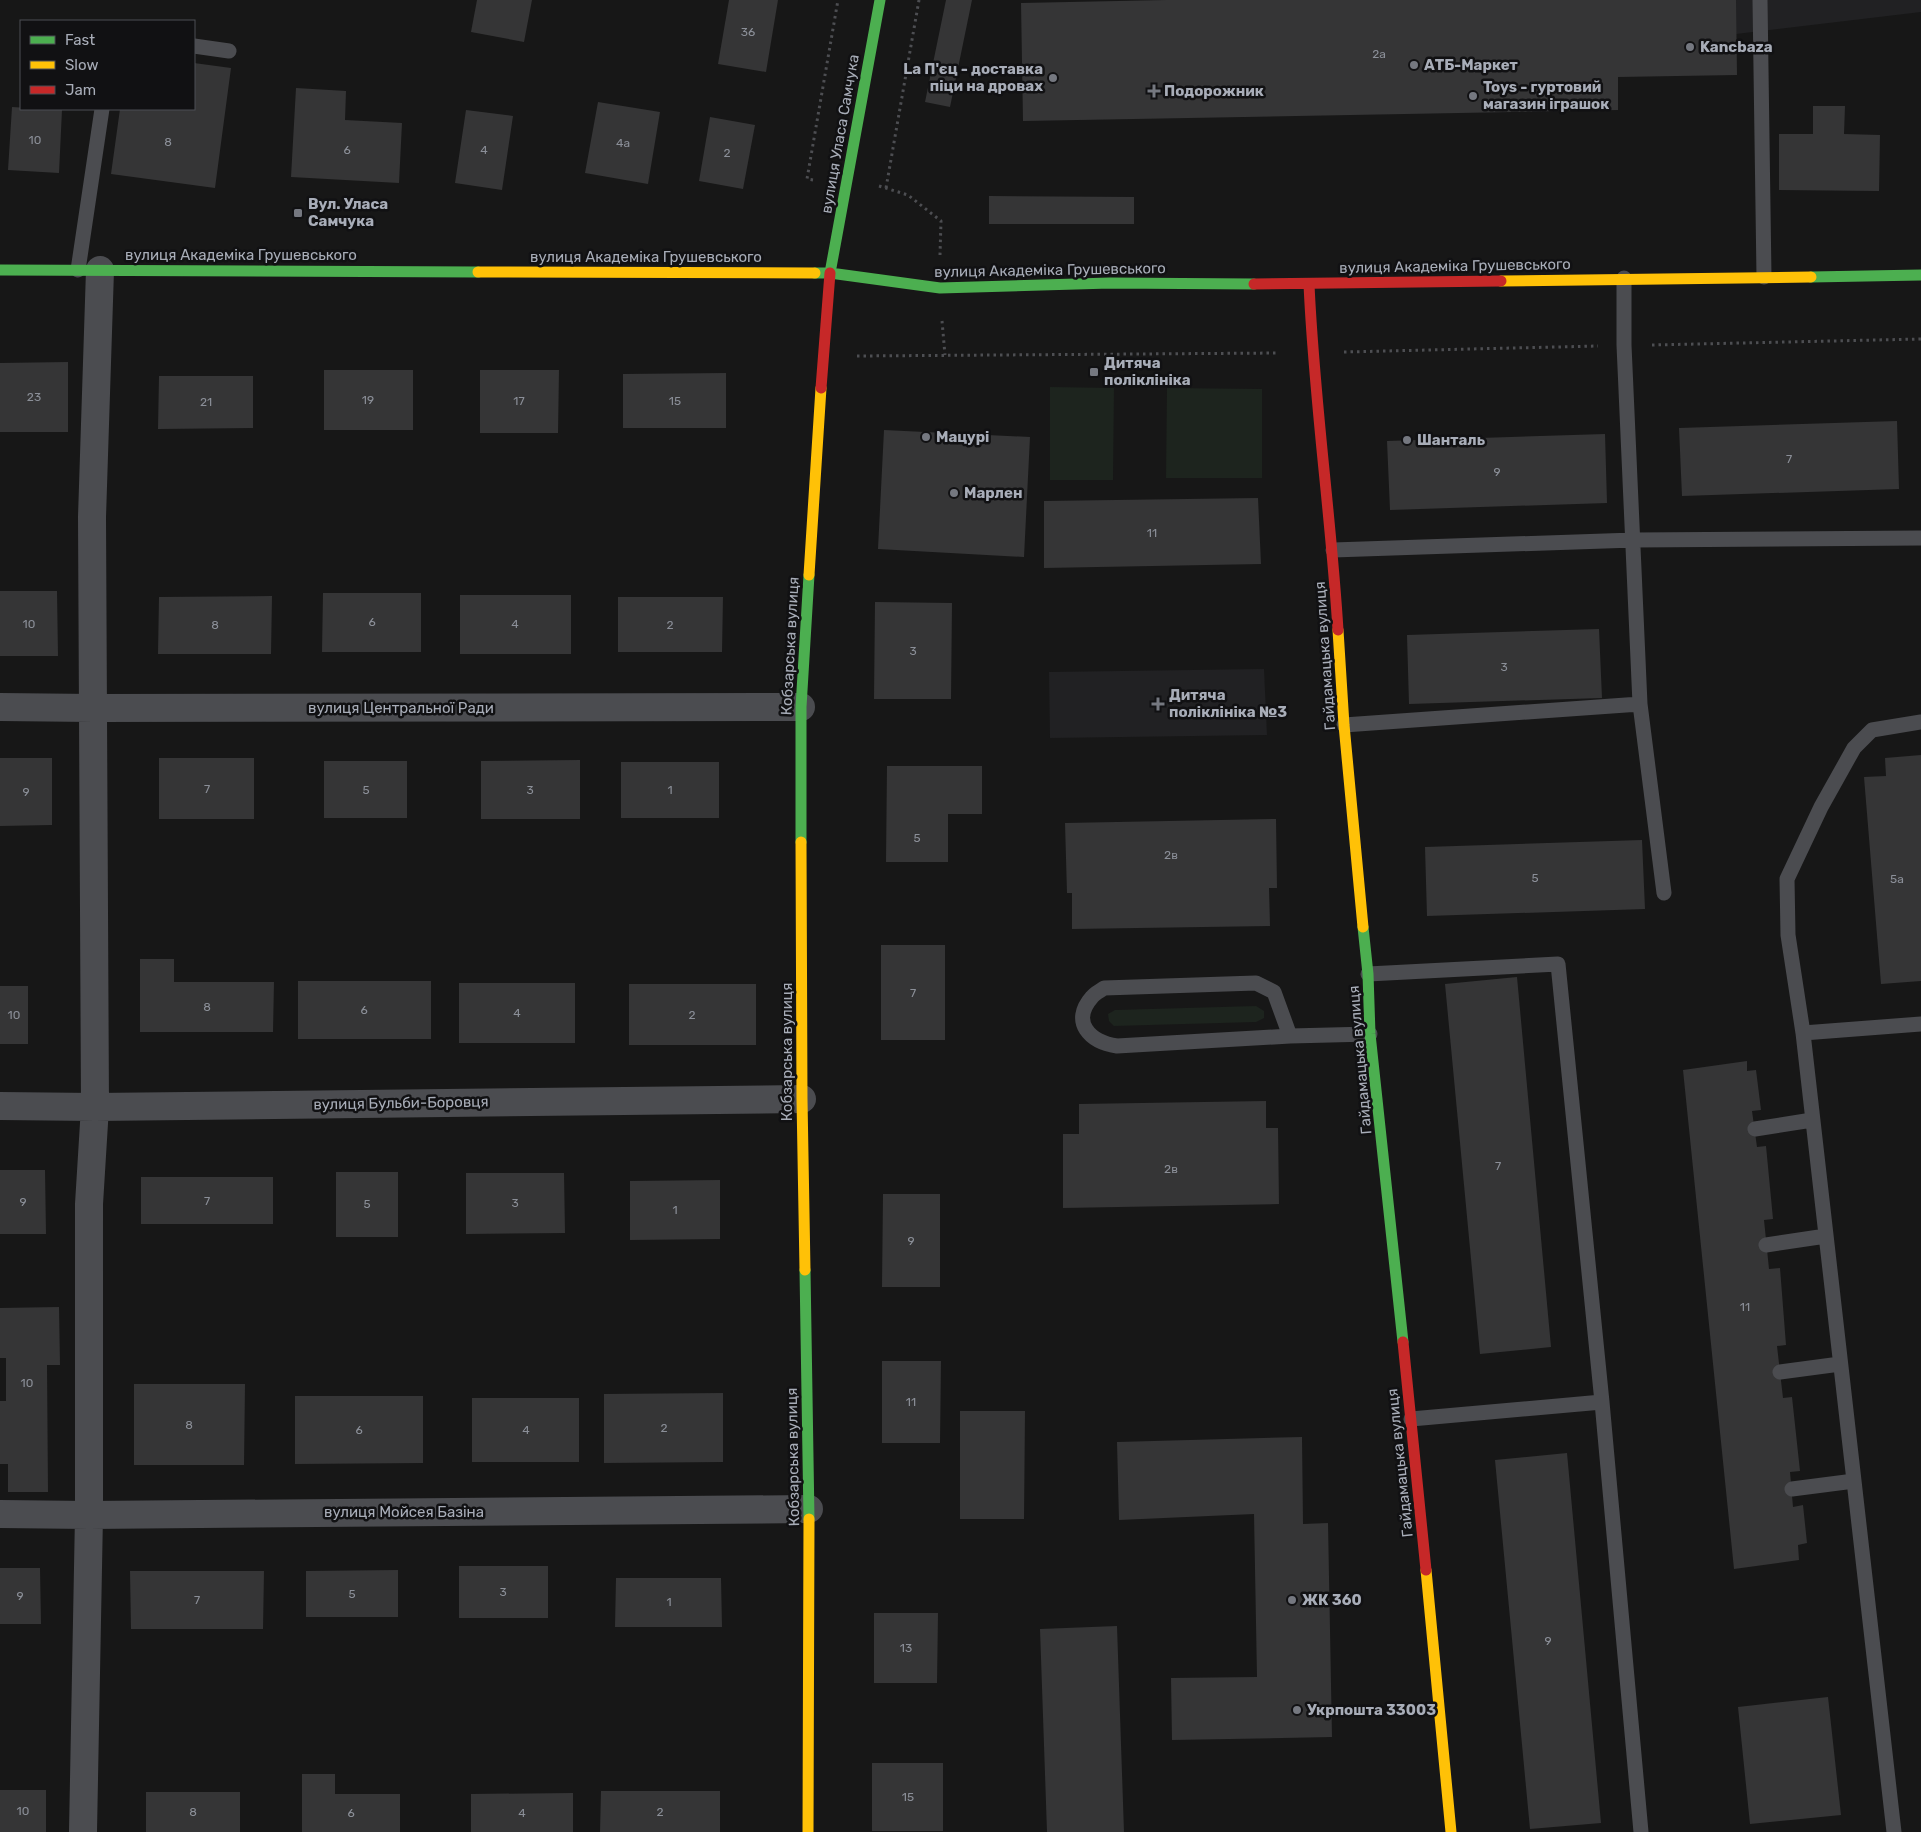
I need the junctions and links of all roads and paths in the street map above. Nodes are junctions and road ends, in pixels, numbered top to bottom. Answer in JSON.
{"nodes":[{"id":1,"x":838,"y":0,"type":"edge"},
{"id":2,"x":880,"y":0,"type":"edge"},
{"id":3,"x":919,"y":0,"type":"edge"},
{"id":4,"x":1760,"y":0,"type":"edge"},
{"id":5,"x":195,"y":46,"type":"edge"},
{"id":6,"x":229,"y":51,"type":"dead end"},
{"id":7,"x":102,"y":110,"type":"edge"},
{"id":8,"x":847,"y":185,"type":"junction"},
{"id":9,"x":886,"y":188,"type":"junction"},
{"id":10,"x":0,"y":270,"type":"edge"},
{"id":11,"x":89,"y":270,"type":"junction"},
{"id":12,"x":830,"y":273,"type":"junction"},
{"id":13,"x":1921,"y":275,"type":"edge"},
{"id":14,"x":1764,"y":277,"type":"junction"},
{"id":15,"x":1624,"y":278,"type":"junction"},
{"id":16,"x":1309,"y":284,"type":"junction"},
{"id":17,"x":940,"y":288,"type":"junction"},
{"id":18,"x":1921,"y":339,"type":"edge"},
{"id":19,"x":1624,"y":346,"type":"junction"},
{"id":20,"x":1312,"y":353,"type":"junction"},
{"id":21,"x":945,"y":355,"type":"junction"},
{"id":22,"x":824,"y":356,"type":"junction"},
{"id":23,"x":1921,"y":538,"type":"edge"},
{"id":24,"x":1634,"y":540,"type":"junction"},
{"id":25,"x":1333,"y":550,"type":"junction"},
{"id":26,"x":1640,"y":704,"type":"junction"},
{"id":27,"x":0,"y":707,"type":"edge"},
{"id":28,"x":801,"y":707,"type":"junction"},
{"id":29,"x":93,"y":708,"type":"junction"},
{"id":30,"x":1921,"y":722,"type":"edge"},
{"id":31,"x":1344,"y":725,"type":"junction"},
{"id":32,"x":1664,"y":893,"type":"dead end"},
{"id":33,"x":1368,"y":974,"type":"junction"},
{"id":34,"x":1921,"y":1024,"type":"edge"},
{"id":35,"x":1803,"y":1033,"type":"junction"},
{"id":36,"x":1370,"y":1034,"type":"junction"},
{"id":37,"x":1290,"y":1036,"type":"junction"},
{"id":38,"x":802,"y":1099,"type":"junction"},
{"id":39,"x":0,"y":1106,"type":"edge"},
{"id":40,"x":96,"y":1107,"type":"junction"},
{"id":41,"x":1812,"y":1120,"type":"junction"},
{"id":42,"x":1755,"y":1129,"type":"dead end"},
{"id":43,"x":1826,"y":1236,"type":"junction"},
{"id":44,"x":1766,"y":1245,"type":"dead end"},
{"id":45,"x":1840,"y":1364,"type":"junction"},
{"id":46,"x":1780,"y":1372,"type":"dead end"},
{"id":47,"x":1602,"y":1402,"type":"junction"},
{"id":48,"x":1411,"y":1420,"type":"junction"},
{"id":49,"x":1854,"y":1481,"type":"junction"},
{"id":50,"x":1792,"y":1489,"type":"dead end"},
{"id":51,"x":809,"y":1509,"type":"junction"},
{"id":52,"x":0,"y":1514,"type":"edge"},
{"id":53,"x":89,"y":1515,"type":"junction"},
{"id":54,"x":83,"y":1832,"type":"edge"},
{"id":55,"x":808,"y":1832,"type":"edge"},
{"id":56,"x":1451,"y":1832,"type":"edge"},
{"id":57,"x":1641,"y":1832,"type":"edge"},
{"id":58,"x":1894,"y":1832,"type":"edge"}],
"edges":[{"from":1,"to":8,"type":"path"},
{"from":2,"to":8,"type":"street","name":"вулиця Уласа Самчука"},
{"from":3,"to":9,"type":"path"},
{"from":4,"to":14,"type":"lane"},
{"from":5,"to":6,"type":"lane"},
{"from":7,"to":11,"type":"lane"},
{"from":8,"to":9,"type":"path"},
{"from":8,"to":12,"type":"street","name":"вулиця Уласа Самчука"},
{"from":9,"to":17,"type":"path"},
{"from":10,"to":11,"type":"street","name":"вулиця Академіка Грушевського"},
{"from":11,"to":12,"type":"street","name":"вулиця Академіка Грушевського"},
{"from":11,"to":29,"type":"street"},
{"from":12,"to":17,"type":"street","name":"вулиця Академіка Грушевського"},
{"from":12,"to":22,"type":"street","name":"Кобзарська вулиця"},
{"from":13,"to":14,"type":"street","name":"вулиця Академіка Грушевського"},
{"from":14,"to":15,"type":"street","name":"вулиця Академіка Грушевського"},
{"from":15,"to":16,"type":"street","name":"вулиця Академіка Грушевського"},
{"from":15,"to":19,"type":"lane"},
{"from":16,"to":17,"type":"street","name":"вулиця Академіка Грушевського"},
{"from":16,"to":20,"type":"street","name":"Гайдамацька вулиця"},
{"from":17,"to":21,"type":"path"},
{"from":18,"to":19,"type":"path"},
{"from":19,"to":20,"type":"path"},
{"from":19,"to":24,"type":"lane"},
{"from":20,"to":21,"type":"path"},
{"from":20,"to":25,"type":"street","name":"Гайдамацька вулиця"},
{"from":21,"to":22,"type":"path"},
{"from":22,"to":28,"type":"street","name":"Кобзарська вулиця"},
{"from":23,"to":24,"type":"lane"},
{"from":24,"to":25,"type":"lane"},
{"from":24,"to":26,"type":"lane"},
{"from":25,"to":31,"type":"street","name":"Гайдамацька вулиця"},
{"from":26,"to":31,"type":"lane"},
{"from":26,"to":32,"type":"lane"},
{"from":27,"to":29,"type":"street","name":"вулиця Центральної Ради"},
{"from":28,"to":29,"type":"street","name":"вулиця Центральної Ради"},
{"from":28,"to":38,"type":"street","name":"Кобзарська вулиця"},
{"from":29,"to":40,"type":"street"},
{"from":30,"to":35,"type":"lane"},
{"from":31,"to":33,"type":"street","name":"Гайдамацька вулиця"},
{"from":33,"to":36,"type":"street","name":"Гайдамацька вулиця"},
{"from":33,"to":47,"type":"lane"},
{"from":34,"to":35,"type":"lane"},
{"from":35,"to":41,"type":"lane"},
{"from":36,"to":37,"type":"lane"},
{"from":36,"to":48,"type":"street","name":"Гайдамацька вулиця"},
{"from":37,"to":37,"type":"lane"},
{"from":38,"to":40,"type":"street","name":"вулиця Бульби-Боровця"},
{"from":38,"to":51,"type":"street","name":"Кобзарська вулиця"},
{"from":39,"to":40,"type":"street","name":"вулиця Бульби-Боровця"},
{"from":40,"to":53,"type":"street"},
{"from":41,"to":42,"type":"lane"},
{"from":41,"to":43,"type":"lane"},
{"from":43,"to":44,"type":"lane"},
{"from":43,"to":45,"type":"lane"},
{"from":45,"to":46,"type":"lane"},
{"from":45,"to":49,"type":"lane"},
{"from":47,"to":48,"type":"lane"},
{"from":47,"to":57,"type":"lane"},
{"from":48,"to":56,"type":"street","name":"Гайдамацька вулиця"},
{"from":49,"to":50,"type":"lane"},
{"from":49,"to":58,"type":"lane"},
{"from":51,"to":53,"type":"street","name":"вулиця Мойсея Базіна"},
{"from":51,"to":55,"type":"street","name":"Кобзарська вулиця"},
{"from":52,"to":53,"type":"street","name":"вулиця Мойсея Базіна"},
{"from":53,"to":54,"type":"street"}]}
